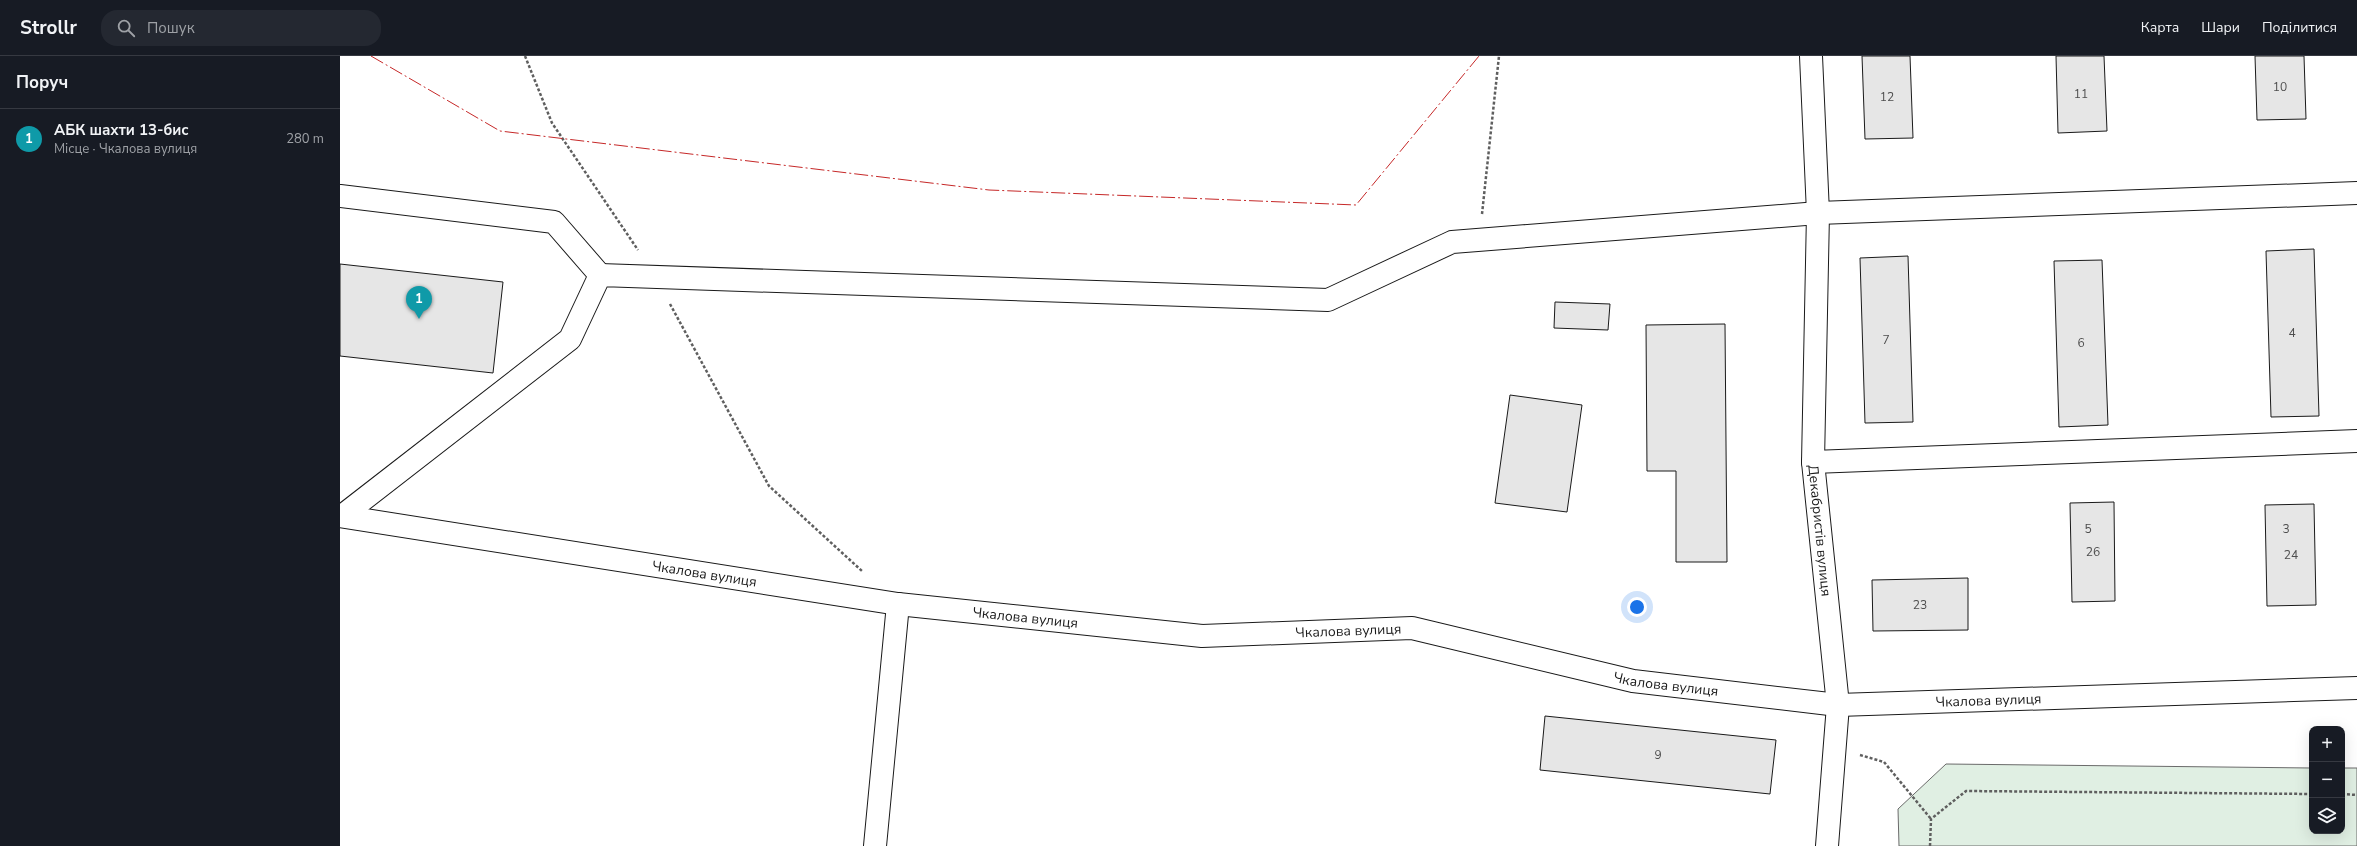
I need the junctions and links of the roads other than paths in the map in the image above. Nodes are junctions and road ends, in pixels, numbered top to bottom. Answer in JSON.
{"nodes":[{"id":1,"x":1811,"y":56,"type":"edge"},
{"id":2,"x":2357,"y":193,"type":"edge"},
{"id":3,"x":340,"y":196,"type":"edge"},
{"id":4,"x":1818,"y":213,"type":"junction"},
{"id":5,"x":600,"y":276,"type":"junction"},
{"id":6,"x":2357,"y":442,"type":"edge"},
{"id":7,"x":1813,"y":462,"type":"junction"},
{"id":8,"x":341,"y":516,"type":"edge"},
{"id":9,"x":898,"y":604,"type":"junction"},
{"id":10,"x":2357,"y":688,"type":"edge"},
{"id":11,"x":1838,"y":705,"type":"junction"},
{"id":12,"x":875,"y":846,"type":"edge"},
{"id":13,"x":1827,"y":846,"type":"edge"}],
"edges":[{"from":1,"to":4,"type":"street","name":"Декабристів вулиця"},
{"from":2,"to":4,"type":"street"},
{"from":3,"to":5,"type":"street"},
{"from":4,"to":5,"type":"street"},
{"from":4,"to":7,"type":"street","name":"Декабристів вулиця"},
{"from":5,"to":8,"type":"street"},
{"from":6,"to":7,"type":"street"},
{"from":7,"to":11,"type":"street","name":"Декабристів вулиця"},
{"from":8,"to":9,"type":"street","name":"Чкалова вулиця"},
{"from":9,"to":11,"type":"street","name":"Чкалова вулиця"},
{"from":9,"to":12,"type":"street"},
{"from":10,"to":11,"type":"street","name":"Чкалова вулиця"},
{"from":11,"to":13,"type":"street","name":"Декабристів вулиця"}]}
